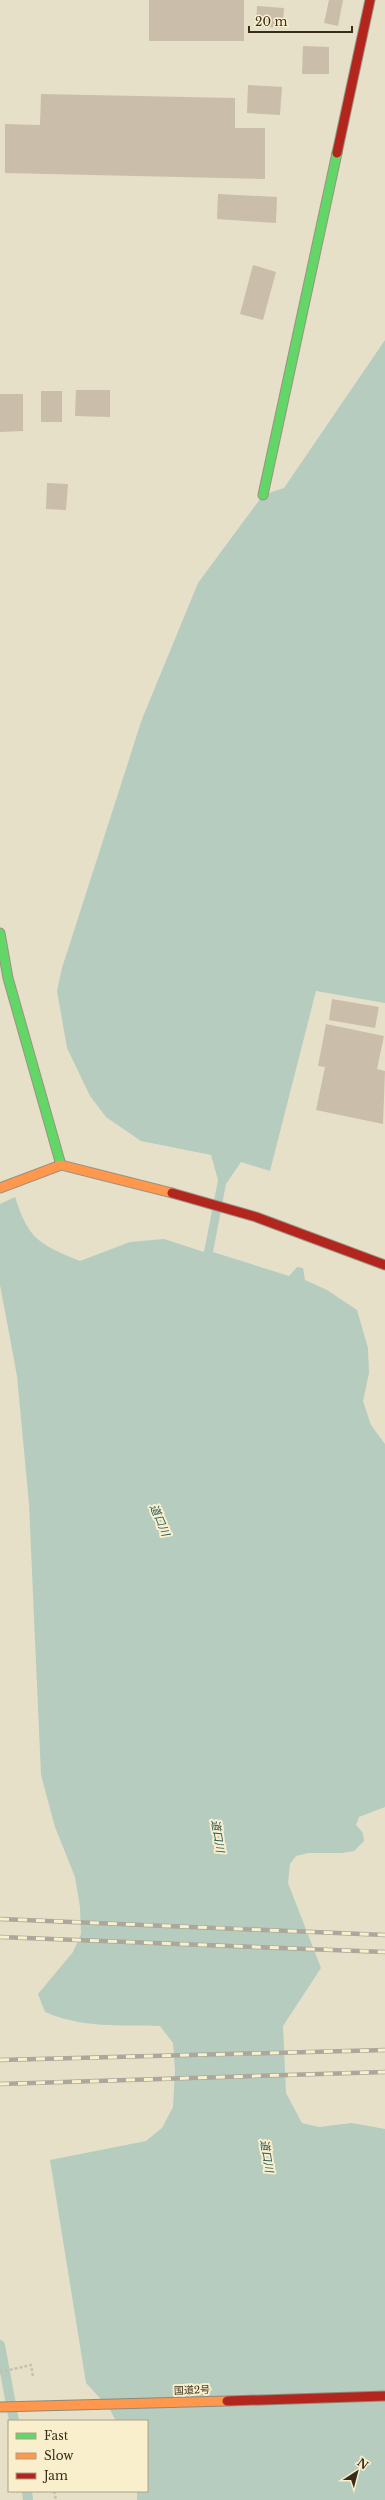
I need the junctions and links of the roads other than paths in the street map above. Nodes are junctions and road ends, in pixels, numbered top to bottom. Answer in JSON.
{"nodes":[{"id":1,"x":370,"y":0,"type":"edge"},
{"id":2,"x":263,"y":495,"type":"dead end"},
{"id":3,"x":0,"y":933,"type":"edge"},
{"id":4,"x":61,"y":1165,"type":"junction"},
{"id":5,"x":0,"y":1188,"type":"edge"},
{"id":6,"x":385,"y":1265,"type":"edge"},
{"id":7,"x":385,"y":2396,"type":"edge"},
{"id":8,"x":0,"y":2407,"type":"edge"}],
"edges":[{"from":1,"to":2,"type":"main road"},
{"from":3,"to":4,"type":"main road"},
{"from":4,"to":5,"type":"main road"},
{"from":4,"to":6,"type":"main road"},
{"from":7,"to":8,"type":"main road","name":"国道2号","bridge":true}]}
